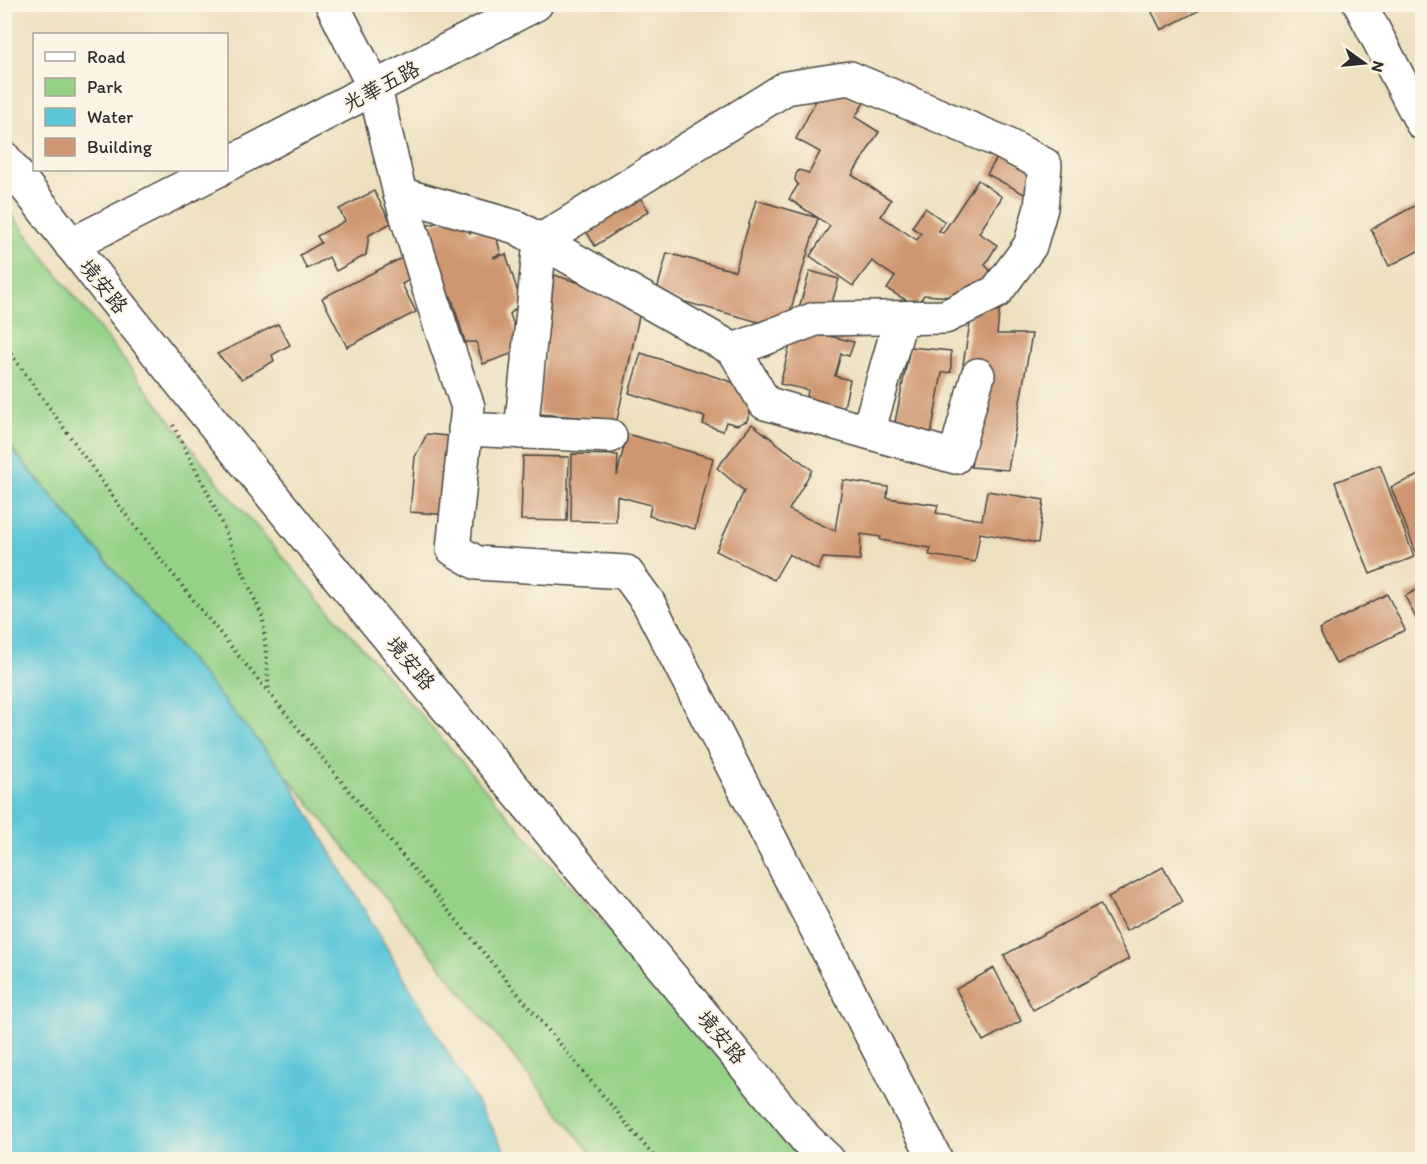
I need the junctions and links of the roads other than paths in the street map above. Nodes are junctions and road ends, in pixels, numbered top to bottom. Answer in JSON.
{"nodes":[{"id":1,"x":332,"y":4,"type":"edge"},
{"id":2,"x":536,"y":4,"type":"edge"},
{"id":3,"x":1360,"y":4,"type":"edge"},
{"id":4,"x":375,"y":89,"type":"junction"},
{"id":5,"x":1422,"y":123,"type":"edge"},
{"id":6,"x":4,"y":158,"type":"edge"},
{"id":7,"x":228,"y":164,"type":"edge"},
{"id":8,"x":216,"y":171,"type":"edge"},
{"id":9,"x":400,"y":194,"type":"junction"},
{"id":10,"x":540,"y":241,"type":"junction"},
{"id":11,"x":71,"y":245,"type":"junction"},
{"id":12,"x":901,"y":318,"type":"junction"},
{"id":13,"x":734,"y":350,"type":"junction"},
{"id":14,"x":978,"y":375,"type":"dead end"},
{"id":15,"x":465,"y":429,"type":"junction"},
{"id":16,"x":521,"y":432,"type":"junction"},
{"id":17,"x":868,"y":432,"type":"junction"},
{"id":18,"x":610,"y":436,"type":"dead end"},
{"id":19,"x":828,"y":1160,"type":"edge"},
{"id":20,"x":936,"y":1160,"type":"edge"}],
"edges":[{"from":1,"to":4,"type":"street"},
{"from":2,"to":4,"type":"street","name":"光華五路"},
{"from":3,"to":5,"type":"street"},
{"from":4,"to":7,"type":"street","name":"光華五路"},
{"from":4,"to":9,"type":"street"},
{"from":6,"to":11,"type":"street","name":"境安路"},
{"from":8,"to":11,"type":"street"},
{"from":9,"to":10,"type":"street"},
{"from":9,"to":15,"type":"street"},
{"from":10,"to":12,"type":"street"},
{"from":10,"to":13,"type":"street"},
{"from":10,"to":16,"type":"street"},
{"from":11,"to":19,"type":"street","name":"境安路"},
{"from":12,"to":13,"type":"street"},
{"from":12,"to":17,"type":"street"},
{"from":13,"to":17,"type":"street"},
{"from":14,"to":17,"type":"street"},
{"from":15,"to":16,"type":"street"},
{"from":15,"to":20,"type":"street"},
{"from":16,"to":18,"type":"street"}]}
